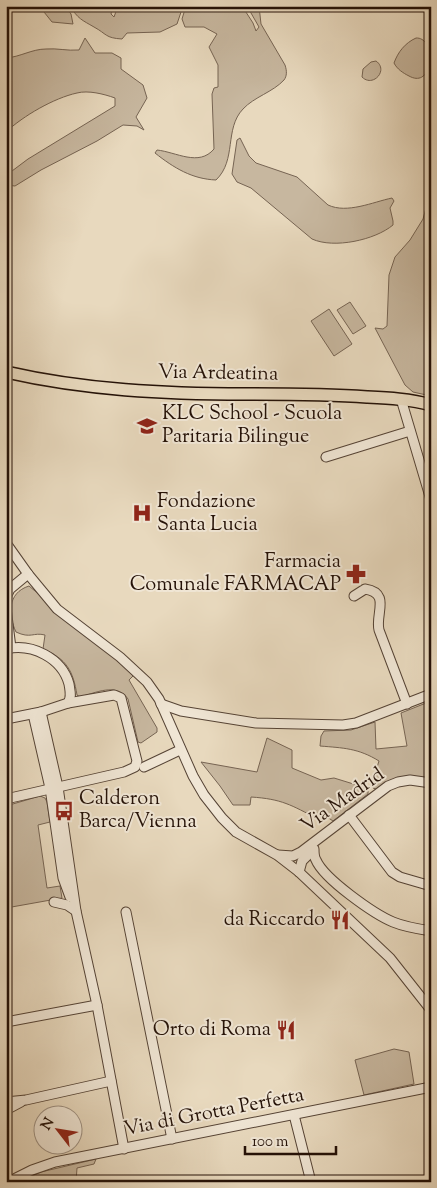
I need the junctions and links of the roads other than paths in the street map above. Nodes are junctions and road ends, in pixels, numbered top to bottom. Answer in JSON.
{"nodes":[{"id":1,"x":6,"y":372,"type":"edge"},
{"id":2,"x":401,"y":399,"type":"junction"},
{"id":3,"x":417,"y":402,"type":"junction"},
{"id":4,"x":431,"y":405,"type":"edge"},
{"id":5,"x":409,"y":427,"type":"junction"},
{"id":6,"x":326,"y":458,"type":"dead end"},
{"id":7,"x":431,"y":500,"type":"edge"},
{"id":8,"x":6,"y":543,"type":"edge"},
{"id":9,"x":28,"y":574,"type":"junction"},
{"id":10,"x":354,"y":596,"type":"dead end"},
{"id":11,"x":6,"y":597,"type":"edge"},
{"id":12,"x":6,"y":608,"type":"edge"},
{"id":13,"x":8,"y":630,"type":"edge"},
{"id":14,"x":11,"y":648,"type":"edge"},
{"id":15,"x":431,"y":694,"type":"edge"},
{"id":16,"x":68,"y":703,"type":"junction"},
{"id":17,"x":161,"y":704,"type":"junction"},
{"id":18,"x":407,"y":704,"type":"junction"},
{"id":19,"x":37,"y":713,"type":"junction"},
{"id":20,"x":6,"y":719,"type":"edge"},
{"id":21,"x":180,"y":750,"type":"junction"},
{"id":22,"x":144,"y":767,"type":"dead end"},
{"id":23,"x":431,"y":784,"type":"edge"},
{"id":24,"x":54,"y":787,"type":"junction"},
{"id":25,"x":431,"y":789,"type":"edge"},
{"id":26,"x":6,"y":799,"type":"edge"},
{"id":27,"x":351,"y":817,"type":"junction"},
{"id":28,"x":337,"y":827,"type":"junction"},
{"id":29,"x":314,"y":849,"type":"junction"},
{"id":30,"x":276,"y":855,"type":"junction"},
{"id":31,"x":300,"y":872,"type":"junction"},
{"id":32,"x":431,"y":886,"type":"edge"},
{"id":33,"x":54,"y":902,"type":"dead end"},
{"id":34,"x":76,"y":911,"type":"junction"},
{"id":35,"x":126,"y":912,"type":"dead end"},
{"id":36,"x":431,"y":931,"type":"edge"},
{"id":37,"x":96,"y":1005,"type":"junction"},
{"id":38,"x":431,"y":1010,"type":"edge"},
{"id":39,"x":6,"y":1022,"type":"edge"},
{"id":40,"x":111,"y":1081,"type":"junction"},
{"id":41,"x":431,"y":1087,"type":"edge"},
{"id":42,"x":26,"y":1100,"type":"junction"},
{"id":43,"x":6,"y":1102,"type":"edge"},
{"id":44,"x":6,"y":1110,"type":"edge"},
{"id":45,"x":294,"y":1115,"type":"junction"},
{"id":46,"x":172,"y":1139,"type":"junction"},
{"id":47,"x":124,"y":1149,"type":"junction"},
{"id":48,"x":8,"y":1182,"type":"edge"},
{"id":49,"x":311,"y":1182,"type":"edge"}],
"edges":[{"from":1,"to":2,"type":"main road","name":"Via Ardeatina"},
{"from":2,"to":3,"type":"main road","name":"Via Ardeatina"},
{"from":2,"to":5,"type":"street"},
{"from":3,"to":4,"type":"main road","name":"Via Ardeatina"},
{"from":3,"to":5,"type":"street"},
{"from":5,"to":6,"type":"street"},
{"from":5,"to":7,"type":"street"},
{"from":8,"to":9,"type":"street"},
{"from":9,"to":11,"type":"street"},
{"from":9,"to":17,"type":"street"},
{"from":10,"to":18,"type":"street"},
{"from":12,"to":13,"type":"street"},
{"from":13,"to":14,"type":"street"},
{"from":14,"to":16,"type":"street"},
{"from":15,"to":18,"type":"street"},
{"from":16,"to":19,"type":"street"},
{"from":16,"to":24,"type":"street"},
{"from":17,"to":18,"type":"street"},
{"from":17,"to":21,"type":"street"},
{"from":19,"to":20,"type":"street"},
{"from":19,"to":24,"type":"street"},
{"from":21,"to":22,"type":"street"},
{"from":21,"to":30,"type":"street"},
{"from":23,"to":27,"type":"street","name":"Via Madrid"},
{"from":24,"to":26,"type":"street"},
{"from":24,"to":34,"type":"street"},
{"from":25,"to":27,"type":"street","name":"Via Madrid"},
{"from":27,"to":28,"type":"street","name":"Via Madrid"},
{"from":27,"to":32,"type":"street"},
{"from":28,"to":29,"type":"street","name":"Via Madrid"},
{"from":28,"to":30,"type":"street","name":"Via Madrid"},
{"from":29,"to":31,"type":"street","name":"Via Madrid"},
{"from":29,"to":36,"type":"street"},
{"from":30,"to":31,"type":"street"},
{"from":31,"to":38,"type":"street"},
{"from":33,"to":34,"type":"street"},
{"from":34,"to":37,"type":"street"},
{"from":35,"to":46,"type":"street"},
{"from":37,"to":39,"type":"street"},
{"from":37,"to":40,"type":"street"},
{"from":40,"to":42,"type":"street"},
{"from":40,"to":47,"type":"street"},
{"from":41,"to":45,"type":"street","name":"Via di Grotta Perfetta"},
{"from":42,"to":43,"type":"street"},
{"from":42,"to":44,"type":"street"},
{"from":45,"to":46,"type":"street","name":"Via di Grotta Perfetta"},
{"from":45,"to":49,"type":"street"},
{"from":46,"to":47,"type":"street","name":"Via di Grotta Perfetta"},
{"from":47,"to":48,"type":"street","name":"Via di Grotta Perfetta"}]}
